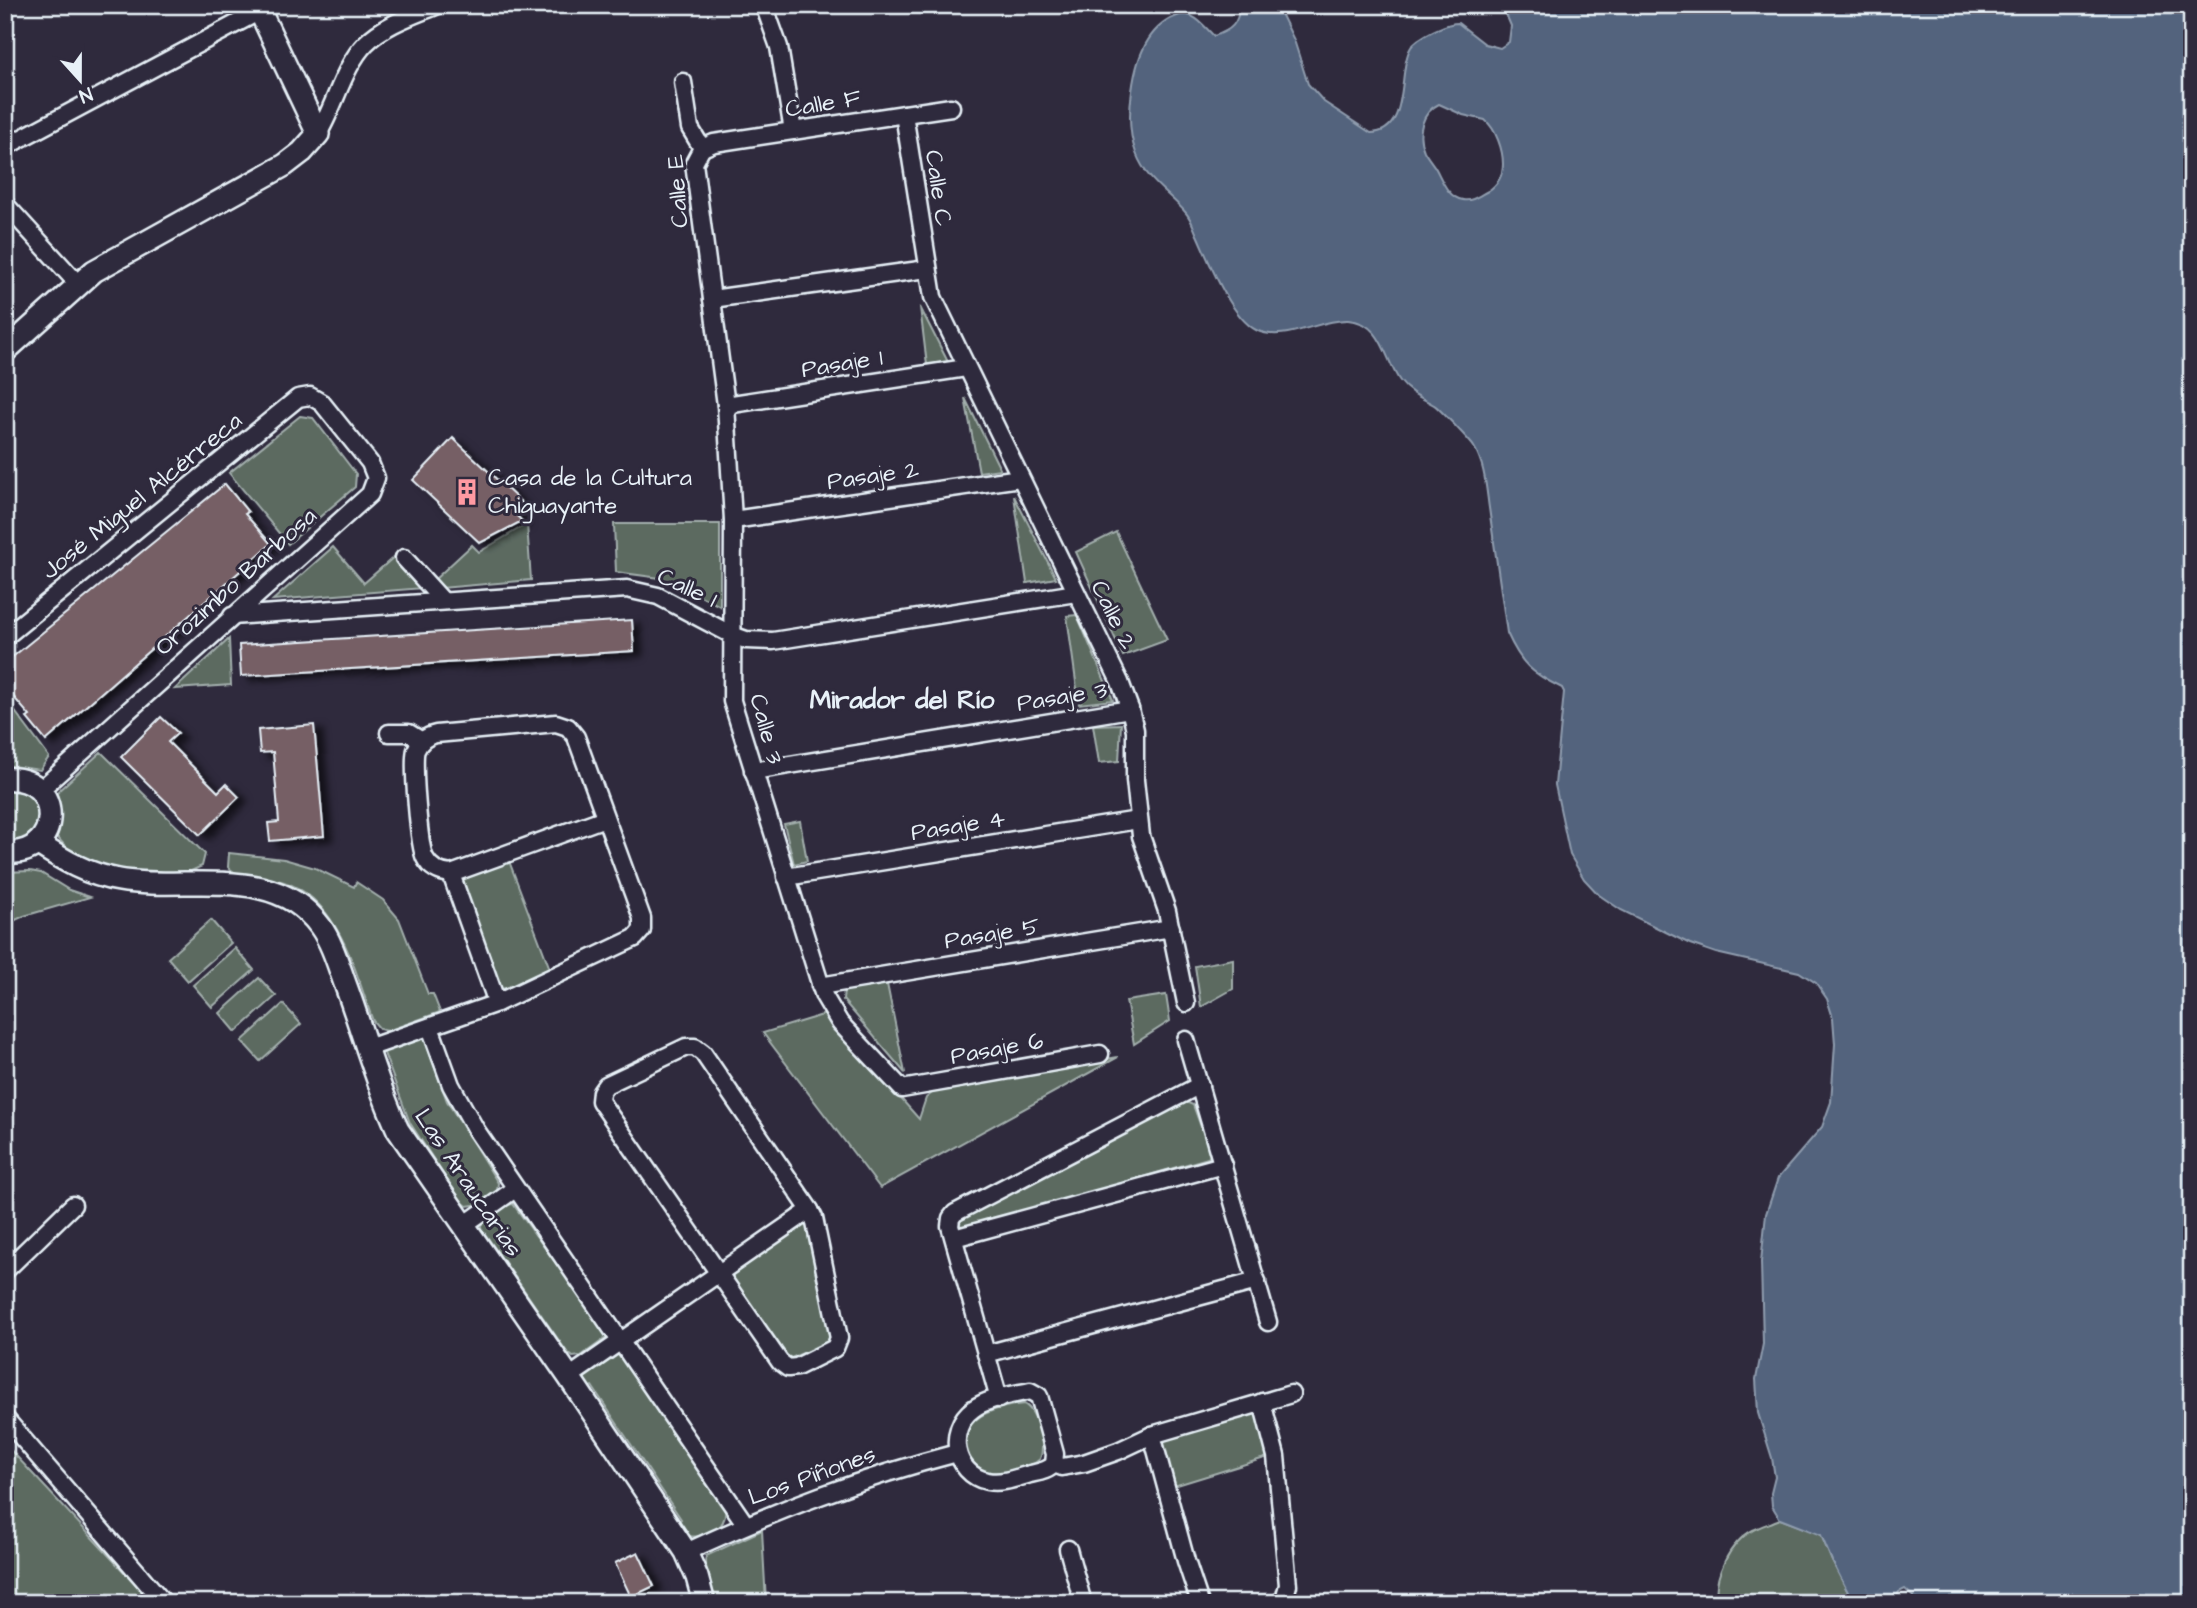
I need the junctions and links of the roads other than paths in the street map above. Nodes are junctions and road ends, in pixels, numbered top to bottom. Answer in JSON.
{"nodes":[{"id":1,"x":764,"y":5,"type":"edge"},
{"id":2,"x":429,"y":7,"type":"edge"},
{"id":3,"x":258,"y":8,"type":"edge"},
{"id":4,"x":683,"y":82,"type":"dead end"},
{"id":5,"x":951,"y":107,"type":"dead end"},
{"id":6,"x":904,"y":114,"type":"junction"},
{"id":7,"x":793,"y":131,"type":"junction"},
{"id":8,"x":318,"y":134,"type":"junction"},
{"id":9,"x":5,"y":148,"type":"edge"},
{"id":10,"x":702,"y":148,"type":"junction"},
{"id":11,"x":5,"y":204,"type":"edge"},
{"id":12,"x":927,"y":269,"type":"junction"},
{"id":13,"x":78,"y":284,"type":"junction"},
{"id":14,"x":712,"y":299,"type":"junction"},
{"id":15,"x":5,"y":351,"type":"edge"},
{"id":16,"x":966,"y":368,"type":"junction"},
{"id":17,"x":310,"y":396,"type":"joint"},
{"id":18,"x":726,"y":405,"type":"junction"},
{"id":19,"x":1020,"y":478,"type":"junction"},
{"id":20,"x":733,"y":520,"type":"junction"},
{"id":21,"x":404,"y":558,"type":"dead end"},
{"id":22,"x":1076,"y":593,"type":"junction"},
{"id":23,"x":443,"y":601,"type":"junction"},
{"id":24,"x":232,"y":616,"type":"junction"},
{"id":25,"x":732,"y":635,"type":"junction"},
{"id":26,"x":5,"y":637,"type":"edge"},
{"id":27,"x":1130,"y":709,"type":"junction"},
{"id":28,"x":389,"y":733,"type":"dead end"},
{"id":29,"x":422,"y":741,"type":"junction"},
{"id":30,"x":753,"y":771,"type":"junction"},
{"id":31,"x":5,"y":779,"type":"edge"},
{"id":32,"x":40,"y":790,"type":"junction"},
{"id":33,"x":605,"y":818,"type":"junction"},
{"id":34,"x":1138,"y":820,"type":"junction"},
{"id":35,"x":37,"y":843,"type":"junction"},
{"id":36,"x":5,"y":852,"type":"edge"},
{"id":37,"x":451,"y":874,"type":"junction"},
{"id":38,"x":786,"y":877,"type":"junction"},
{"id":39,"x":1171,"y":928,"type":"junction"},
{"id":40,"x":820,"y":986,"type":"junction"},
{"id":41,"x":497,"y":1003,"type":"junction"},
{"id":42,"x":1186,"y":1003,"type":"dead end"},
{"id":43,"x":430,"y":1027,"type":"junction"},
{"id":44,"x":1186,"y":1040,"type":"dead end"},
{"id":45,"x":368,"y":1048,"type":"junction"},
{"id":46,"x":1100,"y":1054,"type":"dead end"},
{"id":47,"x":1200,"y":1085,"type":"junction"},
{"id":48,"x":902,"y":1089,"type":"joint"},
{"id":49,"x":1223,"y":1165,"type":"junction"},
{"id":50,"x":514,"y":1189,"type":"junction"},
{"id":51,"x":73,"y":1205,"type":"dead end"},
{"id":52,"x":810,"y":1210,"type":"junction"},
{"id":53,"x":464,"y":1225,"type":"junction"},
{"id":54,"x":954,"y":1238,"type":"junction"},
{"id":55,"x":5,"y":1271,"type":"edge"},
{"id":56,"x":719,"y":1273,"type":"junction"},
{"id":57,"x":1256,"y":1281,"type":"junction"},
{"id":58,"x":1268,"y":1322,"type":"dead end"},
{"id":59,"x":620,"y":1340,"type":"junction"},
{"id":60,"x":986,"y":1354,"type":"junction"},
{"id":61,"x":569,"y":1377,"type":"junction"},
{"id":62,"x":1291,"y":1394,"type":"dead end"},
{"id":63,"x":999,"y":1399,"type":"junction"},
{"id":64,"x":1262,"y":1402,"type":"junction"},
{"id":65,"x":5,"y":1418,"type":"edge"},
{"id":66,"x":1152,"y":1434,"type":"junction"},
{"id":67,"x":957,"y":1453,"type":"junction"},
{"id":68,"x":1054,"y":1464,"type":"junction"},
{"id":69,"x":746,"y":1525,"type":"junction"},
{"id":70,"x":1068,"y":1549,"type":"dead end"},
{"id":71,"x":686,"y":1552,"type":"junction"},
{"id":72,"x":164,"y":1603,"type":"edge"},
{"id":73,"x":704,"y":1603,"type":"edge"},
{"id":74,"x":1083,"y":1603,"type":"edge"},
{"id":75,"x":1200,"y":1603,"type":"edge"},
{"id":76,"x":1280,"y":1603,"type":"edge"}],
"edges":[{"from":1,"to":7,"type":"street"},
{"from":2,"to":8,"type":"street"},
{"from":3,"to":8,"type":"street"},
{"from":3,"to":9,"type":"street"},
{"from":4,"to":10,"type":"street","name":"Calle E"},
{"from":5,"to":6,"type":"street","name":"Calle F"},
{"from":6,"to":7,"type":"street","name":"Calle F"},
{"from":6,"to":12,"type":"street","name":"Calle C"},
{"from":7,"to":10,"type":"street","name":"Calle F"},
{"from":8,"to":13,"type":"street"},
{"from":10,"to":14,"type":"street","name":"Calle E"},
{"from":11,"to":13,"type":"street"},
{"from":12,"to":14,"type":"street"},
{"from":12,"to":16,"type":"street","name":"Calle 2"},
{"from":13,"to":15,"type":"street"},
{"from":14,"to":18,"type":"street","name":"Calle 3"},
{"from":16,"to":18,"type":"street","name":"Pasaje 1"},
{"from":16,"to":19,"type":"street","name":"Calle 2"},
{"from":17,"to":24,"type":"street","name":"Orozimbo Barbosa"},
{"from":17,"to":26,"type":"street","name":"José Miguel Alcérreca"},
{"from":18,"to":20,"type":"street","name":"Calle 3"},
{"from":19,"to":20,"type":"street","name":"Pasaje 2"},
{"from":19,"to":22,"type":"street","name":"Calle 2"},
{"from":20,"to":25,"type":"street","name":"Calle 3"},
{"from":21,"to":23,"type":"street"},
{"from":22,"to":25,"type":"street","name":"Calle 1"},
{"from":22,"to":27,"type":"street","name":"Calle 2"},
{"from":23,"to":24,"type":"street","name":"Calle 1"},
{"from":23,"to":25,"type":"street","name":"Calle 1"},
{"from":24,"to":32,"type":"street","name":"Orozimbo Barbosa"},
{"from":25,"to":30,"type":"street","name":"Calle 3"},
{"from":27,"to":30,"type":"street","name":"Pasaje 3"},
{"from":27,"to":34,"type":"street","name":"Calle 2"},
{"from":28,"to":29,"type":"street"},
{"from":29,"to":33,"type":"street"},
{"from":29,"to":37,"type":"street"},
{"from":30,"to":38,"type":"street","name":"Calle 3"},
{"from":31,"to":32,"type":"street"},
{"from":32,"to":35,"type":"street"},
{"from":33,"to":37,"type":"street"},
{"from":33,"to":41,"type":"street"},
{"from":34,"to":38,"type":"street","name":"Pasaje 4"},
{"from":34,"to":39,"type":"street","name":"Calle 2"},
{"from":35,"to":36,"type":"street"},
{"from":35,"to":45,"type":"street","name":"Las Araucarias"},
{"from":37,"to":41,"type":"street"},
{"from":38,"to":40,"type":"street","name":"Calle 3"},
{"from":39,"to":40,"type":"street","name":"Pasaje 5"},
{"from":39,"to":42,"type":"street","name":"Calle 2"},
{"from":40,"to":48,"type":"street","name":"Calle 3"},
{"from":41,"to":43,"type":"street"},
{"from":43,"to":45,"type":"street"},
{"from":43,"to":50,"type":"street","name":"Las Araucarias"},
{"from":44,"to":47,"type":"street"},
{"from":45,"to":53,"type":"street","name":"Las Araucarias"},
{"from":46,"to":48,"type":"street","name":"Pasaje 6"},
{"from":47,"to":49,"type":"street"},
{"from":47,"to":54,"type":"street"},
{"from":49,"to":54,"type":"street"},
{"from":49,"to":57,"type":"street"},
{"from":50,"to":53,"type":"street"},
{"from":50,"to":59,"type":"street","name":"Las Araucarias"},
{"from":51,"to":55,"type":"street"},
{"from":52,"to":56,"type":"street"},
{"from":52,"to":56,"type":"street"},
{"from":52,"to":56,"type":"street"},
{"from":53,"to":61,"type":"street","name":"Las Araucarias"},
{"from":54,"to":60,"type":"street"},
{"from":56,"to":59,"type":"street"},
{"from":57,"to":58,"type":"street"},
{"from":57,"to":60,"type":"street"},
{"from":59,"to":61,"type":"street"},
{"from":59,"to":69,"type":"street","name":"Las Araucarias"},
{"from":60,"to":63,"type":"street"},
{"from":61,"to":71,"type":"street","name":"Las Araucarias"},
{"from":62,"to":64,"type":"street"},
{"from":63,"to":67,"type":"street"},
{"from":63,"to":68,"type":"street"},
{"from":64,"to":66,"type":"street"},
{"from":64,"to":76,"type":"street"},
{"from":65,"to":72,"type":"street"},
{"from":66,"to":68,"type":"street"},
{"from":66,"to":75,"type":"street"},
{"from":67,"to":68,"type":"street"},
{"from":67,"to":69,"type":"street","name":"Los Piñones"},
{"from":69,"to":71,"type":"street","name":"Los Piñones"},
{"from":70,"to":74,"type":"street"},
{"from":71,"to":73,"type":"street","name":"Las Araucarias"}]}
